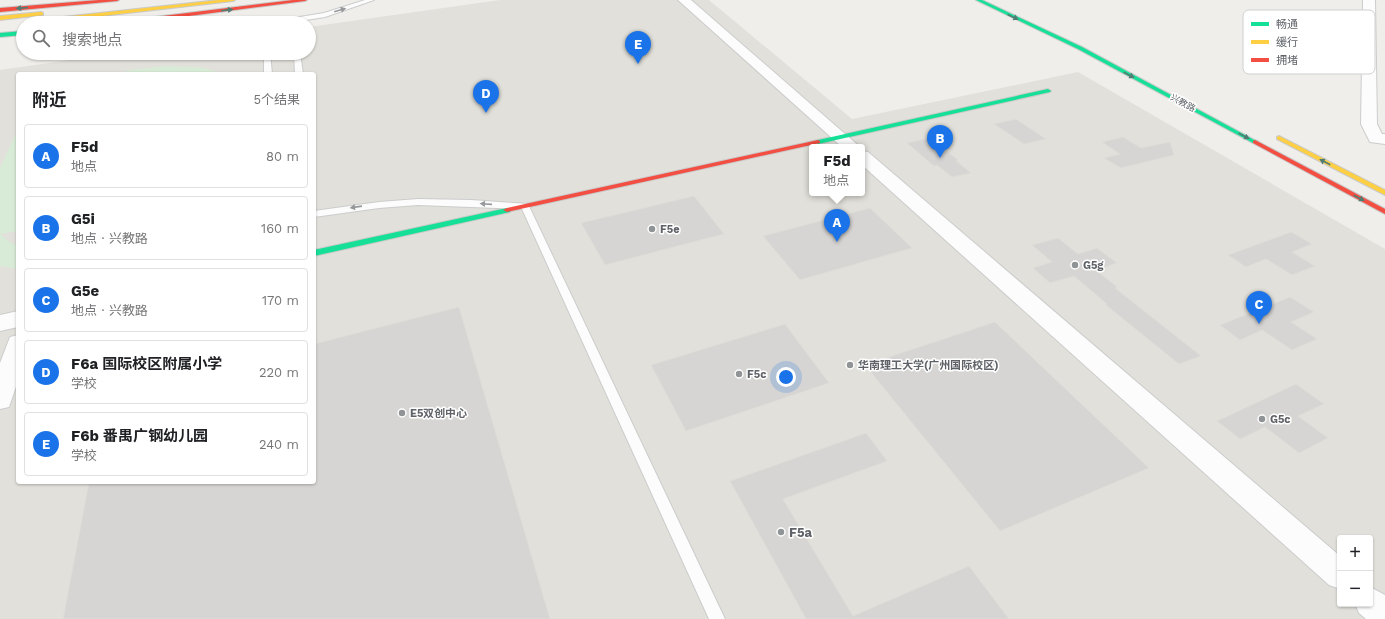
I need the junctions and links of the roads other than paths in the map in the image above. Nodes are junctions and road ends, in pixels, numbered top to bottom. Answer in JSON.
{"nodes":[{"id":1,"x":109,"y":0,"type":"edge"},
{"id":2,"x":183,"y":0,"type":"edge"},
{"id":3,"x":233,"y":0,"type":"edge"},
{"id":4,"x":305,"y":0,"type":"edge"},
{"id":5,"x":371,"y":0,"type":"edge"},
{"id":6,"x":684,"y":0,"type":"edge"},
{"id":7,"x":978,"y":0,"type":"edge"},
{"id":8,"x":1369,"y":0,"type":"edge"},
{"id":9,"x":0,"y":10,"type":"edge"},
{"id":10,"x":1371,"y":10,"type":"edge"},
{"id":11,"x":16,"y":16,"type":"edge"},
{"id":12,"x":20,"y":16,"type":"edge"},
{"id":13,"x":89,"y":16,"type":"edge"},
{"id":14,"x":183,"y":16,"type":"edge"},
{"id":15,"x":316,"y":16,"type":"edge"},
{"id":16,"x":0,"y":18,"type":"edge"},
{"id":17,"x":16,"y":24,"type":"edge"},
{"id":18,"x":0,"y":26,"type":"edge"},
{"id":19,"x":16,"y":34,"type":"edge"},
{"id":20,"x":0,"y":35,"type":"edge"},
{"id":21,"x":267,"y":60,"type":"edge"},
{"id":22,"x":298,"y":60,"type":"edge"},
{"id":23,"x":268,"y":72,"type":"edge"},
{"id":24,"x":299,"y":72,"type":"edge"},
{"id":25,"x":1372,"y":74,"type":"edge"},
{"id":26,"x":1048,"y":91,"type":"dead end"},
{"id":27,"x":1273,"y":135,"type":"dead end"},
{"id":28,"x":1385,"y":139,"type":"edge"},
{"id":29,"x":847,"y":142,"type":"edge"},
{"id":30,"x":837,"y":144,"type":"edge"},
{"id":31,"x":809,"y":150,"type":"edge"},
{"id":32,"x":865,"y":159,"type":"edge"},
{"id":33,"x":1385,"y":193,"type":"edge"},
{"id":34,"x":525,"y":206,"type":"junction"},
{"id":35,"x":1385,"y":212,"type":"edge"},
{"id":36,"x":316,"y":214,"type":"edge"},
{"id":37,"x":316,"y":253,"type":"edge"},
{"id":38,"x":16,"y":319,"type":"edge"},
{"id":39,"x":0,"y":323,"type":"edge"},
{"id":40,"x":16,"y":349,"type":"edge"},
{"id":41,"x":0,"y":400,"type":"edge"},
{"id":42,"x":1337,"y":573,"type":"edge"},
{"id":43,"x":1373,"y":605,"type":"edge"},
{"id":44,"x":1385,"y":615,"type":"edge"},
{"id":45,"x":717,"y":619,"type":"edge"}],
"edges":[{"from":1,"to":9,"type":"main road","one_way":true},
{"from":2,"to":12,"type":"main road"},
{"from":3,"to":13,"type":"main road"},
{"from":14,"to":4,"type":"main road","one_way":true},
{"from":15,"to":5,"type":"lane","one_way":true},
{"from":6,"to":29,"type":"street"},
{"from":7,"to":35,"type":"main road","name":"兴教路","one_way":true},
{"from":8,"to":10,"type":"street"},
{"from":11,"to":16,"type":"main road"},
{"from":17,"to":18,"type":"main road"},
{"from":19,"to":20,"type":"main road"},
{"from":21,"to":23,"type":"lane"},
{"from":22,"to":24,"type":"lane"},
{"from":25,"to":28,"type":"street"},
{"from":26,"to":29,"type":"main road"},
{"from":33,"to":27,"type":"main road","one_way":true},
{"from":29,"to":30,"type":"main road"},
{"from":31,"to":34,"type":"main road"},
{"from":32,"to":42,"type":"street"},
{"from":34,"to":36,"type":"lane","one_way":true},
{"from":34,"to":37,"type":"main road"},
{"from":34,"to":45,"type":"lane"},
{"from":38,"to":39,"type":"street"},
{"from":40,"to":41,"type":"street"},
{"from":43,"to":44,"type":"street"}]}
